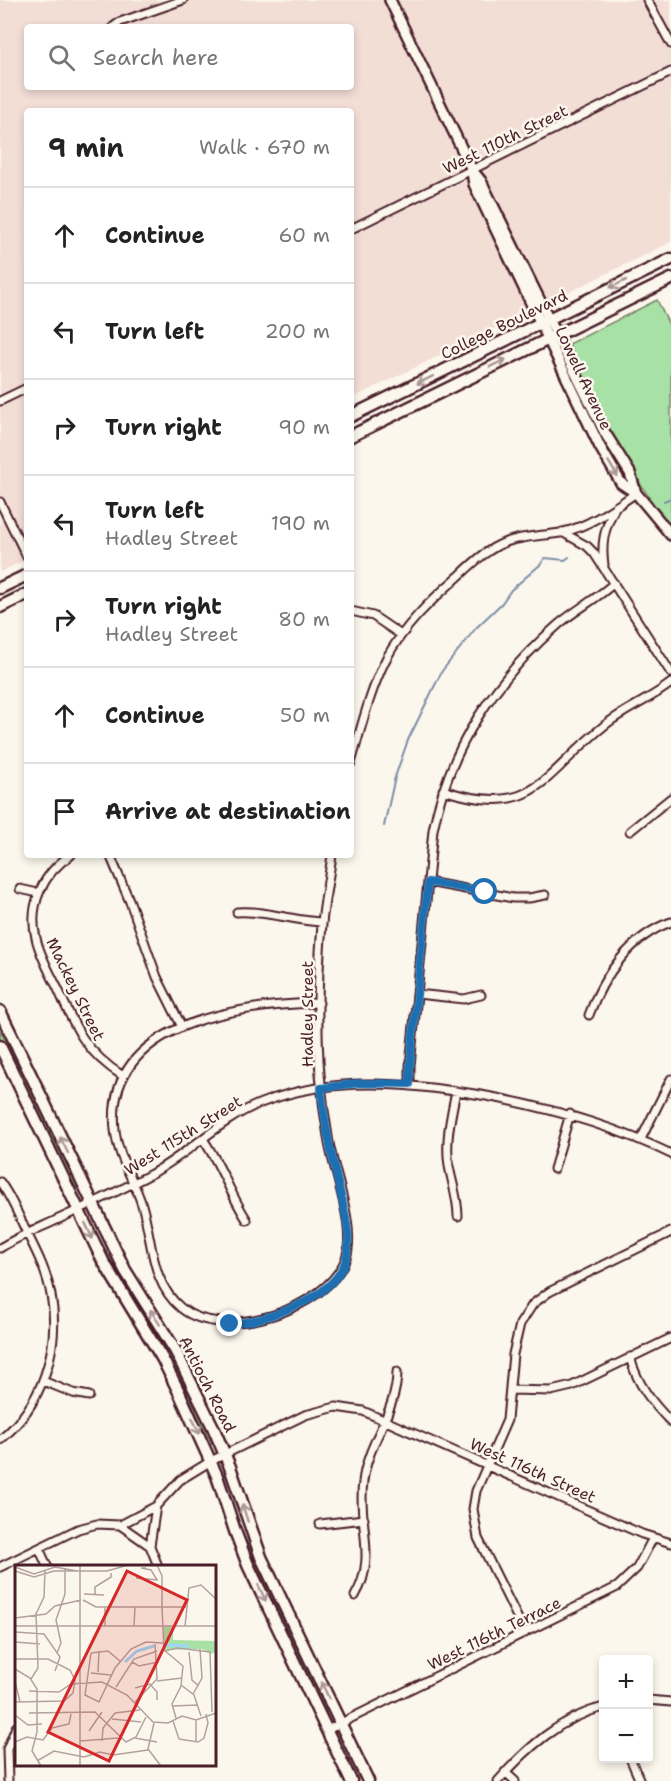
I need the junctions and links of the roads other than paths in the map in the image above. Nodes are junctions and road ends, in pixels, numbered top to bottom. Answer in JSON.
{"nodes":[{"id":1,"x":183,"y":0,"type":"edge"},
{"id":2,"x":390,"y":0,"type":"edge"},
{"id":3,"x":647,"y":0,"type":"edge"},
{"id":4,"x":117,"y":24,"type":"edge"},
{"id":5,"x":671,"y":44,"type":"edge"},
{"id":6,"x":671,"y":72,"type":"edge"},
{"id":7,"x":472,"y":170,"type":"junction"},
{"id":8,"x":354,"y":228,"type":"edge"},
{"id":9,"x":671,"y":259,"type":"edge"},
{"id":10,"x":671,"y":279,"type":"edge"},
{"id":11,"x":545,"y":320,"type":"junction"},
{"id":12,"x":552,"y":336,"type":"junction"},
{"id":13,"x":24,"y":389,"type":"edge"},
{"id":14,"x":0,"y":401,"type":"edge"},
{"id":15,"x":354,"y":415,"type":"edge"},
{"id":16,"x":354,"y":435,"type":"edge"},
{"id":17,"x":636,"y":493,"type":"junction"},
{"id":18,"x":0,"y":502,"type":"edge"},
{"id":19,"x":615,"y":508,"type":"junction"},
{"id":20,"x":562,"y":532,"type":"junction"},
{"id":21,"x":671,"y":535,"type":"edge"},
{"id":22,"x":24,"y":551,"type":"edge"},
{"id":23,"x":604,"y":568,"type":"junction"},
{"id":24,"x":24,"y":576,"type":"edge"},
{"id":25,"x":615,"y":583,"type":"junction"},
{"id":26,"x":0,"y":588,"type":"edge"},
{"id":27,"x":24,"y":595,"type":"edge"},
{"id":28,"x":0,"y":607,"type":"edge"},
{"id":29,"x":354,"y":612,"type":"edge"},
{"id":30,"x":401,"y":635,"type":"junction"},
{"id":31,"x":671,"y":673,"type":"edge"},
{"id":32,"x":671,"y":682,"type":"edge"},
{"id":33,"x":354,"y":752,"type":"edge"},
{"id":34,"x":443,"y":790,"type":"junction"},
{"id":35,"x":671,"y":798,"type":"edge"},
{"id":36,"x":630,"y":831,"type":"dead end"},
{"id":37,"x":67,"y":858,"type":"edge"},
{"id":38,"x":111,"y":858,"type":"edge"},
{"id":39,"x":332,"y":858,"type":"edge"},
{"id":40,"x":428,"y":882,"type":"junction"},
{"id":41,"x":20,"y":889,"type":"dead end"},
{"id":42,"x":38,"y":893,"type":"junction"},
{"id":43,"x":545,"y":895,"type":"dead end"},
{"id":44,"x":237,"y":912,"type":"dead end"},
{"id":45,"x":322,"y":922,"type":"junction"},
{"id":46,"x":671,"y":922,"type":"edge"},
{"id":47,"x":417,"y":994,"type":"junction"},
{"id":48,"x":481,"y":995,"type":"dead end"},
{"id":49,"x":319,"y":1003,"type":"junction"},
{"id":50,"x":0,"y":1011,"type":"edge"},
{"id":51,"x":589,"y":1015,"type":"dead end"},
{"id":52,"x":182,"y":1027,"type":"junction"},
{"id":53,"x":0,"y":1046,"type":"edge"},
{"id":54,"x":123,"y":1076,"type":"junction"},
{"id":55,"x":671,"y":1078,"type":"edge"},
{"id":56,"x":410,"y":1084,"type":"junction"},
{"id":57,"x":321,"y":1088,"type":"junction"},
{"id":58,"x":456,"y":1091,"type":"junction"},
{"id":59,"x":570,"y":1114,"type":"junction"},
{"id":60,"x":203,"y":1139,"type":"junction"},
{"id":61,"x":641,"y":1140,"type":"junction"},
{"id":62,"x":671,"y":1154,"type":"edge"},
{"id":63,"x":554,"y":1169,"type":"dead end"},
{"id":64,"x":0,"y":1182,"type":"edge"},
{"id":65,"x":132,"y":1183,"type":"junction"},
{"id":66,"x":92,"y":1203,"type":"junction"},
{"id":67,"x":79,"y":1210,"type":"junction"},
{"id":68,"x":458,"y":1216,"type":"dead end"},
{"id":69,"x":247,"y":1220,"type":"dead end"},
{"id":70,"x":671,"y":1232,"type":"edge"},
{"id":71,"x":27,"y":1234,"type":"junction"},
{"id":72,"x":0,"y":1248,"type":"edge"},
{"id":73,"x":671,"y":1338,"type":"edge"},
{"id":74,"x":630,"y":1358,"type":"junction"},
{"id":75,"x":397,"y":1372,"type":"dead end"},
{"id":76,"x":43,"y":1381,"type":"junction"},
{"id":77,"x":511,"y":1390,"type":"junction"},
{"id":78,"x":89,"y":1396,"type":"dead end"},
{"id":79,"x":384,"y":1420,"type":"junction"},
{"id":80,"x":671,"y":1422,"type":"edge"},
{"id":81,"x":0,"y":1440,"type":"edge"},
{"id":82,"x":225,"y":1454,"type":"junction"},
{"id":83,"x":211,"y":1461,"type":"junction"},
{"id":84,"x":488,"y":1465,"type":"junction"},
{"id":85,"x":156,"y":1506,"type":"junction"},
{"id":86,"x":364,"y":1519,"type":"junction"},
{"id":87,"x":320,"y":1524,"type":"dead end"},
{"id":88,"x":120,"y":1525,"type":"junction"},
{"id":89,"x":653,"y":1538,"type":"junction"},
{"id":90,"x":671,"y":1543,"type":"edge"},
{"id":91,"x":150,"y":1546,"type":"junction"},
{"id":92,"x":39,"y":1548,"type":"junction"},
{"id":93,"x":47,"y":1565,"type":"edge"},
{"id":94,"x":158,"y":1565,"type":"edge"},
{"id":95,"x":0,"y":1567,"type":"edge"},
{"id":96,"x":356,"y":1596,"type":"dead end"},
{"id":97,"x":525,"y":1633,"type":"junction"},
{"id":98,"x":653,"y":1700,"type":"edge"},
{"id":99,"x":671,"y":1702,"type":"edge"},
{"id":100,"x":599,"y":1709,"type":"edge"},
{"id":101,"x":340,"y":1723,"type":"junction"},
{"id":102,"x":15,"y":1729,"type":"edge"},
{"id":103,"x":327,"y":1730,"type":"junction"},
{"id":104,"x":632,"y":1763,"type":"edge"},
{"id":105,"x":505,"y":1772,"type":"junction"},
{"id":106,"x":8,"y":1781,"type":"edge"},
{"id":107,"x":351,"y":1781,"type":"edge"},
{"id":108,"x":368,"y":1781,"type":"edge"},
{"id":109,"x":498,"y":1781,"type":"edge"},
{"id":110,"x":515,"y":1781,"type":"edge"},
{"id":111,"x":640,"y":1781,"type":"edge"}],
"edges":[{"from":1,"to":4,"type":"street"},
{"from":2,"to":7,"type":"street","name":"Lowell Avenue"},
{"from":3,"to":5,"type":"street"},
{"from":6,"to":7,"type":"street","name":"West 110th Street"},
{"from":7,"to":8,"type":"street","name":"West 110th Street"},
{"from":7,"to":11,"type":"street","name":"Lowell Avenue"},
{"from":9,"to":11,"type":"main road","name":"College Boulevard","one_way":true},
{"from":10,"to":12,"type":"main road","name":"College Boulevard"},
{"from":11,"to":12,"type":"street","name":"Lowell Avenue"},
{"from":11,"to":15,"type":"main road","name":"College Boulevard","one_way":true},
{"from":16,"to":12,"type":"main road","name":"College Boulevard","one_way":true},
{"from":12,"to":17,"type":"street","name":"Lowell Avenue"},
{"from":13,"to":14,"type":"street"},
{"from":17,"to":19,"type":"street"},
{"from":17,"to":21,"type":"street","name":"Lowell Avenue"},
{"from":18,"to":22,"type":"street"},
{"from":19,"to":20,"type":"street"},
{"from":19,"to":23,"type":"street"},
{"from":20,"to":23,"type":"street"},
{"from":20,"to":30,"type":"street"},
{"from":23,"to":25,"type":"street"},
{"from":24,"to":26,"type":"main road"},
{"from":25,"to":31,"type":"street"},
{"from":25,"to":34,"type":"street"},
{"from":27,"to":28,"type":"main road"},
{"from":29,"to":30,"type":"street"},
{"from":30,"to":33,"type":"street"},
{"from":32,"to":34,"type":"street"},
{"from":34,"to":40,"type":"street"},
{"from":35,"to":36,"type":"street"},
{"from":37,"to":42,"type":"street"},
{"from":38,"to":52,"type":"street"},
{"from":39,"to":45,"type":"street","name":"Hadley Street"},
{"from":40,"to":43,"type":"street"},
{"from":40,"to":47,"type":"street"},
{"from":41,"to":42,"type":"street"},
{"from":42,"to":54,"type":"street","name":"Mackey Street"},
{"from":44,"to":45,"type":"street"},
{"from":45,"to":49,"type":"street","name":"Hadley Street"},
{"from":46,"to":51,"type":"street"},
{"from":47,"to":48,"type":"street"},
{"from":47,"to":56,"type":"street"},
{"from":49,"to":52,"type":"street"},
{"from":49,"to":57,"type":"street","name":"Hadley Street"},
{"from":66,"to":50,"type":"main road","name":"Antioch Road","one_way":true},
{"from":52,"to":54,"type":"street"},
{"from":53,"to":67,"type":"main road","name":"Antioch Road"},
{"from":54,"to":65,"type":"street"},
{"from":55,"to":61,"type":"street"},
{"from":56,"to":57,"type":"street","name":"West 115th Street"},
{"from":56,"to":58,"type":"street","name":"West 115th Street"},
{"from":57,"to":60,"type":"street","name":"West 115th Street"},
{"from":57,"to":65,"type":"street","name":"Hadley Street"},
{"from":58,"to":59,"type":"street","name":"West 115th Street"},
{"from":58,"to":68,"type":"street"},
{"from":59,"to":61,"type":"street","name":"West 115th Street"},
{"from":59,"to":63,"type":"street"},
{"from":60,"to":65,"type":"street","name":"West 115th Street"},
{"from":60,"to":69,"type":"street"},
{"from":61,"to":62,"type":"street","name":"West 115th Street"},
{"from":64,"to":71,"type":"street"},
{"from":65,"to":66,"type":"street","name":"West 115th Street"},
{"from":66,"to":67,"type":"street","name":"West 115th Street"},
{"from":82,"to":66,"type":"main road","name":"Antioch Road","one_way":true},
{"from":67,"to":71,"type":"street","name":"West 115th Street"},
{"from":67,"to":83,"type":"main road","name":"Antioch Road","one_way":true},
{"from":70,"to":77,"type":"street"},
{"from":71,"to":72,"type":"street","name":"West 115th Street"},
{"from":71,"to":76,"type":"street"},
{"from":73,"to":74,"type":"street"},
{"from":74,"to":77,"type":"street"},
{"from":74,"to":80,"type":"street"},
{"from":75,"to":79,"type":"street"},
{"from":76,"to":78,"type":"street"},
{"from":76,"to":81,"type":"street"},
{"from":77,"to":84,"type":"street"},
{"from":79,"to":82,"type":"street","name":"West 116th Street"},
{"from":79,"to":84,"type":"street","name":"West 116th Street"},
{"from":79,"to":86,"type":"street"},
{"from":82,"to":83,"type":"street","name":"West 116th Street"},
{"from":101,"to":82,"type":"main road","name":"Antioch Road","one_way":true},
{"from":83,"to":85,"type":"street","name":"West 116th Street"},
{"from":83,"to":103,"type":"main road","name":"Antioch Road","one_way":true},
{"from":84,"to":89,"type":"street","name":"West 116th Street"},
{"from":84,"to":97,"type":"street"},
{"from":85,"to":88,"type":"street","name":"West 116th Street"},
{"from":85,"to":91,"type":"street"},
{"from":86,"to":87,"type":"street"},
{"from":86,"to":96,"type":"street"},
{"from":88,"to":91,"type":"street"},
{"from":88,"to":92,"type":"street","name":"West 116th Street"},
{"from":89,"to":90,"type":"street","name":"West 116th Street"},
{"from":89,"to":97,"type":"street","name":"West 116th Terrace"},
{"from":91,"to":94,"type":"street"},
{"from":92,"to":93,"type":"street"},
{"from":92,"to":95,"type":"street","name":"West 116th Street"},
{"from":97,"to":101,"type":"street","name":"West 116th Terrace"},
{"from":98,"to":99,"type":"street"},
{"from":100,"to":105,"type":"street"},
{"from":101,"to":103,"type":"street","name":"West 116th Terrace"},
{"from":101,"to":108,"type":"main road","name":"Antioch Road"},
{"from":102,"to":106,"type":"street"},
{"from":103,"to":107,"type":"main road","name":"Antioch Road"},
{"from":104,"to":111,"type":"street"},
{"from":105,"to":109,"type":"street"},
{"from":105,"to":110,"type":"street"}]}
